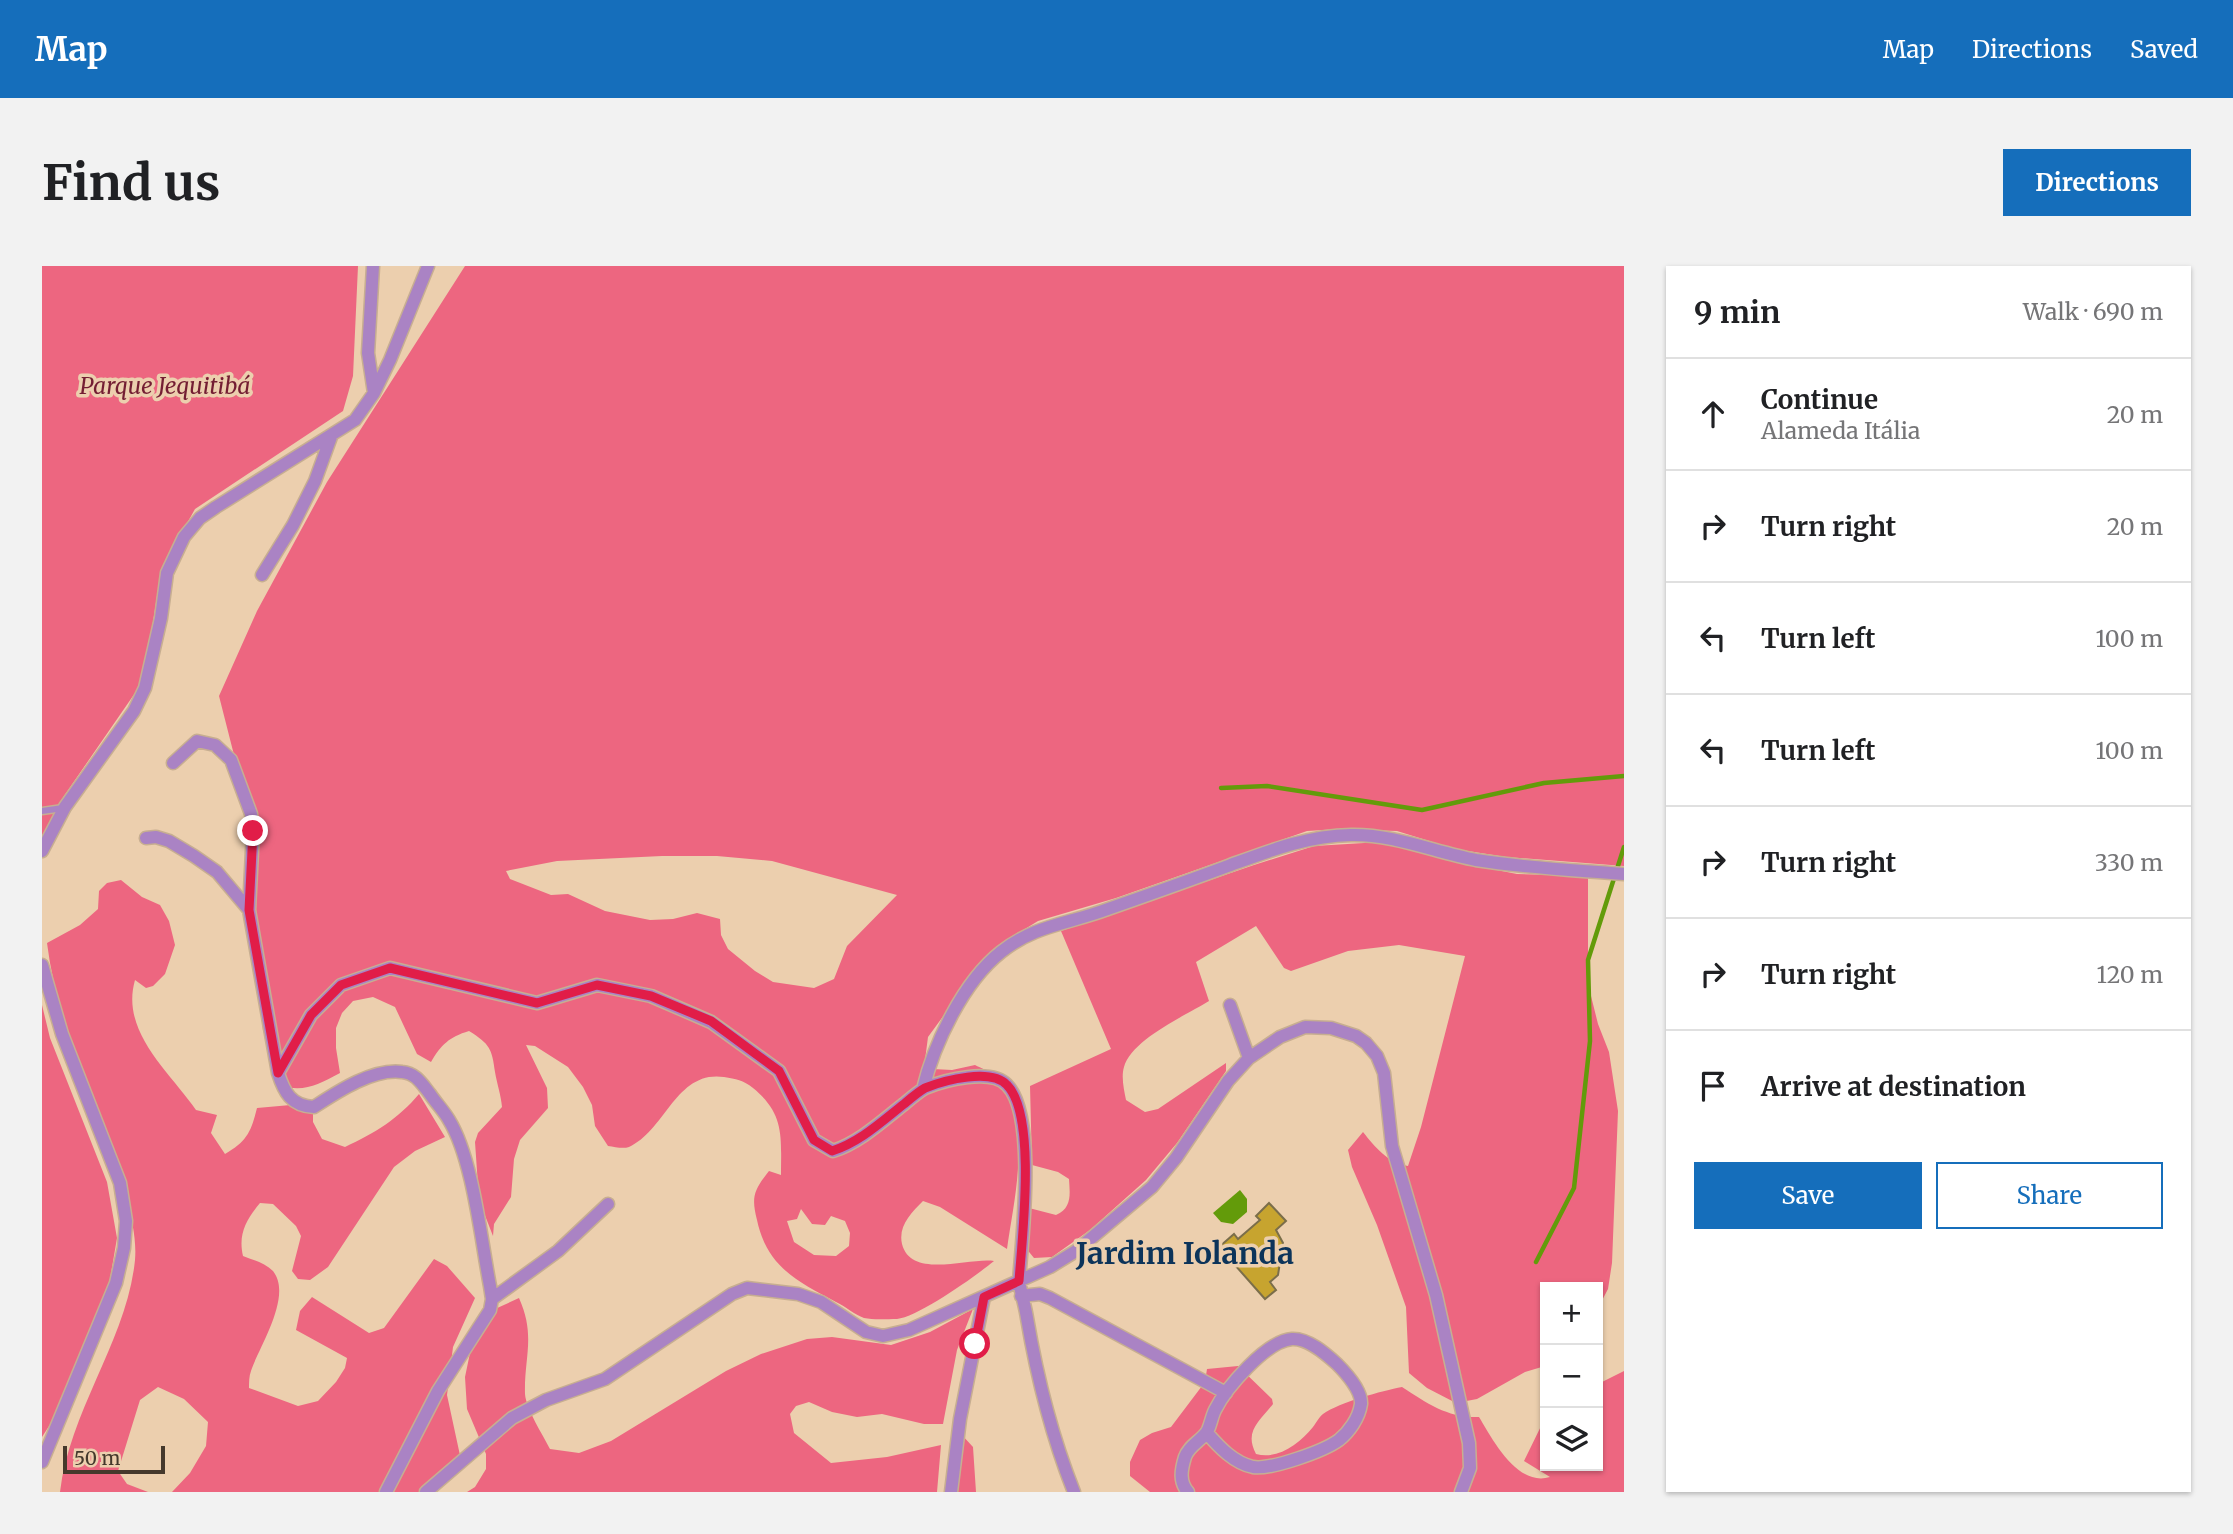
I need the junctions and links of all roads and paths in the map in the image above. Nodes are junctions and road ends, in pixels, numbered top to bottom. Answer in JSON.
{"nodes":[{"id":1,"x":373,"y":266,"type":"edge"},
{"id":2,"x":428,"y":266,"type":"edge"},
{"id":3,"x":374,"y":394,"type":"junction"},
{"id":4,"x":335,"y":435,"type":"junction"},
{"id":5,"x":262,"y":575,"type":"dead end"},
{"id":6,"x":173,"y":763,"type":"dead end"},
{"id":7,"x":65,"y":807,"type":"junction"},
{"id":8,"x":42,"y":811,"type":"edge"},
{"id":9,"x":146,"y":838,"type":"dead end"},
{"id":10,"x":42,"y":850,"type":"edge"},
{"id":11,"x":1624,"y":874,"type":"edge"},
{"id":12,"x":249,"y":910,"type":"junction"},
{"id":13,"x":42,"y":965,"type":"edge"},
{"id":14,"x":1230,"y":1005,"type":"dead end"},
{"id":15,"x":1249,"y":1058,"type":"junction"},
{"id":16,"x":278,"y":1073,"type":"junction"},
{"id":17,"x":923,"y":1089,"type":"junction"},
{"id":18,"x":608,"y":1204,"type":"dead end"},
{"id":19,"x":1019,"y":1281,"type":"junction"},
{"id":20,"x":1021,"y":1296,"type":"junction"},
{"id":21,"x":984,"y":1297,"type":"junction"},
{"id":22,"x":492,"y":1299,"type":"junction"},
{"id":23,"x":1226,"y":1393,"type":"junction"},
{"id":24,"x":1207,"y":1433,"type":"junction"},
{"id":25,"x":42,"y":1462,"type":"edge"},
{"id":26,"x":386,"y":1492,"type":"edge"},
{"id":27,"x":426,"y":1492,"type":"edge"},
{"id":28,"x":951,"y":1492,"type":"edge"},
{"id":29,"x":1074,"y":1492,"type":"edge"},
{"id":30,"x":1188,"y":1492,"type":"edge"},
{"id":31,"x":1461,"y":1492,"type":"edge"}],
"edges":[{"from":1,"to":3,"type":"street"},
{"from":2,"to":3,"type":"street"},
{"from":3,"to":4,"type":"street"},
{"from":4,"to":5,"type":"street"},
{"from":4,"to":7,"type":"street"},
{"from":6,"to":12,"type":"street"},
{"from":7,"to":8,"type":"lane"},
{"from":7,"to":10,"type":"street"},
{"from":9,"to":12,"type":"street"},
{"from":11,"to":17,"type":"street"},
{"from":12,"to":16,"type":"street"},
{"from":13,"to":25,"type":"street"},
{"from":14,"to":15,"type":"street"},
{"from":15,"to":19,"type":"street"},
{"from":15,"to":31,"type":"street"},
{"from":16,"to":17,"type":"street"},
{"from":16,"to":22,"type":"street"},
{"from":17,"to":19,"type":"street"},
{"from":18,"to":22,"type":"street"},
{"from":19,"to":20,"type":"street"},
{"from":19,"to":21,"type":"street"},
{"from":20,"to":23,"type":"street"},
{"from":20,"to":29,"type":"street"},
{"from":21,"to":27,"type":"street"},
{"from":21,"to":28,"type":"street"},
{"from":22,"to":26,"type":"street"},
{"from":23,"to":24,"type":"street"},
{"from":23,"to":24,"type":"street"},
{"from":24,"to":30,"type":"street"}]}
